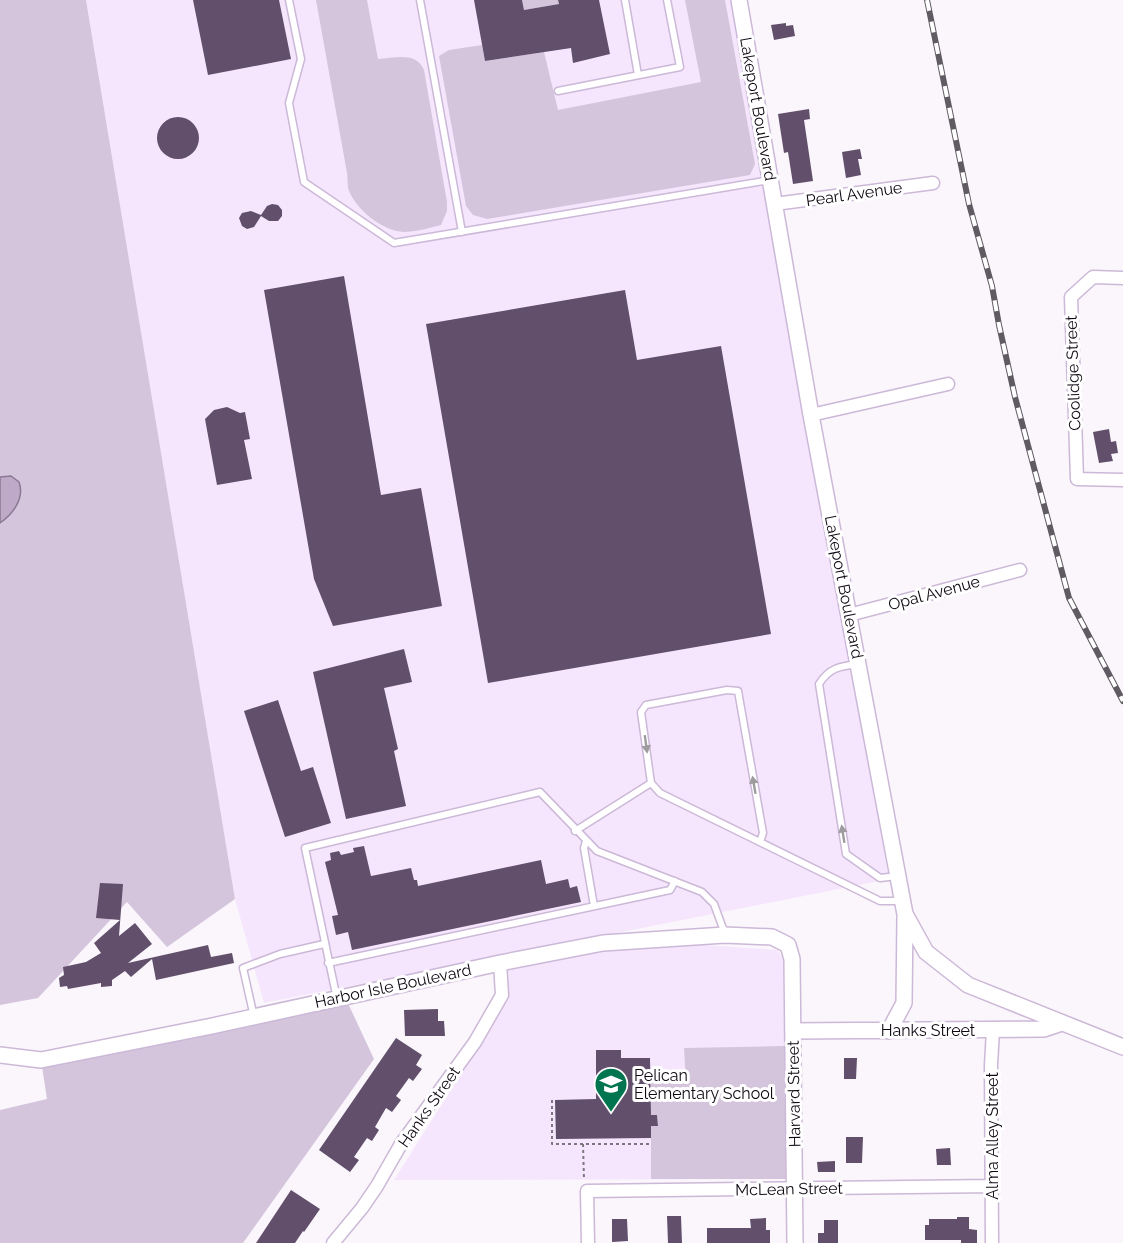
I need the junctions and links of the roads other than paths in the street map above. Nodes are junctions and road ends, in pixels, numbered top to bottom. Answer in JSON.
{"nodes":[{"id":1,"x":289,"y":0,"type":"edge"},
{"id":2,"x":420,"y":0,"type":"edge"},
{"id":3,"x":625,"y":0,"type":"edge"},
{"id":4,"x":667,"y":0,"type":"edge"},
{"id":5,"x":739,"y":0,"type":"edge"},
{"id":6,"x":638,"y":75,"type":"junction"},
{"id":7,"x":558,"y":91,"type":"dead end"},
{"id":8,"x":771,"y":180,"type":"junction"},
{"id":9,"x":933,"y":183,"type":"dead end"},
{"id":10,"x":775,"y":204,"type":"junction"},
{"id":11,"x":462,"y":232,"type":"junction"},
{"id":12,"x":1123,"y":278,"type":"edge"},
{"id":13,"x":948,"y":384,"type":"dead end"},
{"id":14,"x":811,"y":415,"type":"junction"},
{"id":15,"x":1123,"y":480,"type":"edge"},
{"id":16,"x":1020,"y":570,"type":"dead end"},
{"id":17,"x":849,"y":615,"type":"junction"},
{"id":18,"x":858,"y":663,"type":"junction"},
{"id":19,"x":651,"y":783,"type":"junction"},
{"id":20,"x":575,"y":831,"type":"junction"},
{"id":21,"x":586,"y":841,"type":"junction"},
{"id":22,"x":760,"y":842,"type":"junction"},
{"id":23,"x":898,"y":876,"type":"junction"},
{"id":24,"x":675,"y":881,"type":"junction"},
{"id":25,"x":594,"y":906,"type":"junction"},
{"id":26,"x":904,"y":907,"type":"junction"},
{"id":27,"x":725,"y":935,"type":"junction"},
{"id":28,"x":324,"y":944,"type":"junction"},
{"id":29,"x":788,"y":945,"type":"joint"},
{"id":30,"x":328,"y":963,"type":"junction"},
{"id":31,"x":500,"y":963,"type":"junction"},
{"id":32,"x":337,"y":999,"type":"junction"},
{"id":33,"x":254,"y":1017,"type":"junction"},
{"id":34,"x":1062,"y":1023,"type":"junction"},
{"id":35,"x":889,"y":1030,"type":"junction"},
{"id":36,"x":993,"y":1030,"type":"junction"},
{"id":37,"x":793,"y":1031,"type":"junction"},
{"id":38,"x":1123,"y":1047,"type":"edge"},
{"id":39,"x":0,"y":1055,"type":"edge"},
{"id":40,"x":992,"y":1186,"type":"junction"},
{"id":41,"x":795,"y":1190,"type":"junction"},
{"id":42,"x":333,"y":1243,"type":"edge"},
{"id":43,"x":588,"y":1243,"type":"edge"},
{"id":44,"x":795,"y":1243,"type":"edge"},
{"id":45,"x":992,"y":1243,"type":"edge"}],
"edges":[{"from":1,"to":11,"type":"lane"},
{"from":2,"to":11,"type":"lane"},
{"from":3,"to":6,"type":"lane"},
{"from":4,"to":6,"type":"lane"},
{"from":5,"to":8,"type":"street","name":"Lakeport Boulevard"},
{"from":6,"to":7,"type":"lane"},
{"from":8,"to":10,"type":"street","name":"Lakeport Boulevard"},
{"from":8,"to":11,"type":"lane"},
{"from":9,"to":10,"type":"street","name":"Pearl Avenue"},
{"from":10,"to":14,"type":"street","name":"Lakeport Boulevard"},
{"from":12,"to":15,"type":"street","name":"Coolidge Street"},
{"from":13,"to":14,"type":"street"},
{"from":14,"to":17,"type":"street","name":"Lakeport Boulevard"},
{"from":16,"to":17,"type":"street","name":"Opal Avenue"},
{"from":17,"to":18,"type":"street","name":"Lakeport Boulevard"},
{"from":18,"to":23,"type":"street","name":"Lakeport Boulevard"},
{"from":23,"to":18,"type":"lane","one_way":true},
{"from":19,"to":20,"type":"lane"},
{"from":19,"to":22,"type":"lane"},
{"from":22,"to":19,"type":"lane","one_way":true},
{"from":20,"to":21,"type":"lane"},
{"from":20,"to":28,"type":"lane"},
{"from":21,"to":24,"type":"lane"},
{"from":21,"to":25,"type":"lane"},
{"from":22,"to":26,"type":"lane"},
{"from":23,"to":26,"type":"street","name":"Lakeport Boulevard"},
{"from":24,"to":25,"type":"lane"},
{"from":24,"to":27,"type":"lane"},
{"from":25,"to":30,"type":"lane"},
{"from":26,"to":34,"type":"street","name":"Lakeport Boulevard"},
{"from":26,"to":35,"type":"street"},
{"from":27,"to":29,"type":"street","name":"Harbor Isle Boulevard"},
{"from":27,"to":31,"type":"street","name":"Harbor Isle Boulevard"},
{"from":28,"to":30,"type":"lane"},
{"from":28,"to":33,"type":"lane"},
{"from":29,"to":37,"type":"street","name":"Harvard Street"},
{"from":30,"to":32,"type":"lane"},
{"from":31,"to":32,"type":"street","name":"Harbor Isle Boulevard"},
{"from":31,"to":42,"type":"street","name":"Hanks Street"},
{"from":32,"to":33,"type":"street","name":"Harbor Isle Boulevard"},
{"from":33,"to":39,"type":"street","name":"Harbor Isle Boulevard"},
{"from":34,"to":36,"type":"street","name":"Hanks Street"},
{"from":34,"to":38,"type":"street","name":"Lakeport Boulevard"},
{"from":35,"to":36,"type":"street","name":"Hanks Street"},
{"from":35,"to":37,"type":"street","name":"Hanks Street"},
{"from":36,"to":40,"type":"street","name":"Alma Alley Street"},
{"from":37,"to":41,"type":"street","name":"Harvard Street"},
{"from":40,"to":41,"type":"street","name":"McLean Street"},
{"from":40,"to":45,"type":"street","name":"Alma Alley Street"},
{"from":41,"to":43,"type":"street","name":"McLean Street"},
{"from":41,"to":44,"type":"street","name":"Harvard Street"}]}
